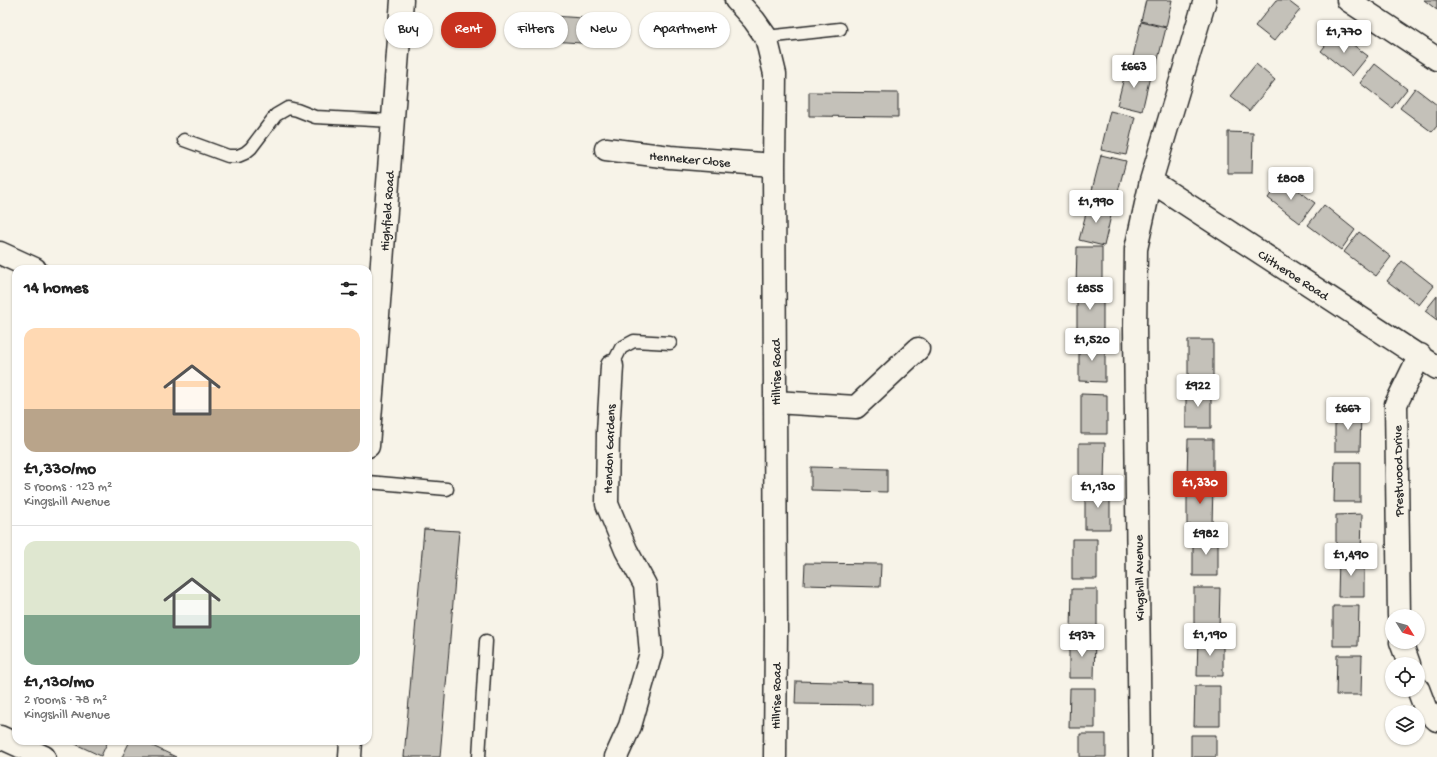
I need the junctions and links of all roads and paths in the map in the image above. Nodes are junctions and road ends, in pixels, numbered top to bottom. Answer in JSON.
{"nodes":[{"id":1,"x":402,"y":0,"type":"edge"},
{"id":2,"x":1205,"y":0,"type":"edge"},
{"id":3,"x":1348,"y":0,"type":"edge"},
{"id":4,"x":738,"y":1,"type":"edge"},
{"id":5,"x":840,"y":29,"type":"dead end"},
{"id":6,"x":766,"y":37,"type":"junction"},
{"id":7,"x":1437,"y":59,"type":"edge"},
{"id":8,"x":393,"y":121,"type":"junction"},
{"id":9,"x":184,"y":140,"type":"dead end"},
{"id":10,"x":606,"y":149,"type":"dead end"},
{"id":11,"x":774,"y":165,"type":"junction"},
{"id":12,"x":1151,"y":181,"type":"junction"},
{"id":13,"x":0,"y":253,"type":"edge"},
{"id":14,"x":26,"y":265,"type":"edge"},
{"id":15,"x":670,"y":343,"type":"dead end"},
{"id":16,"x":918,"y":349,"type":"dead end"},
{"id":17,"x":1429,"y":362,"type":"edge"},
{"id":18,"x":612,"y":366,"type":"joint"},
{"id":19,"x":372,"y":386,"type":"edge"},
{"id":20,"x":775,"y":402,"type":"junction"},
{"id":21,"x":372,"y":482,"type":"edge"},
{"id":22,"x":447,"y":489,"type":"dead end"},
{"id":23,"x":1399,"y":609,"type":"edge"},
{"id":24,"x":486,"y":641,"type":"dead end"},
{"id":25,"x":1421,"y":697,"type":"edge"},
{"id":26,"x":1437,"y":720,"type":"edge"},
{"id":27,"x":0,"y":737,"type":"edge"},
{"id":28,"x":12,"y":742,"type":"edge"},
{"id":29,"x":18,"y":745,"type":"edge"},
{"id":30,"x":351,"y":745,"type":"edge"},
{"id":31,"x":44,"y":757,"type":"edge"},
{"id":32,"x":350,"y":757,"type":"edge"},
{"id":33,"x":479,"y":757,"type":"edge"},
{"id":34,"x":616,"y":757,"type":"edge"},
{"id":35,"x":775,"y":757,"type":"edge"},
{"id":36,"x":1140,"y":757,"type":"edge"}],
"edges":[{"from":1,"to":8,"type":"street","name":"Highfield Road"},
{"from":2,"to":12,"type":"street","name":"Kingshill Avenue"},
{"from":3,"to":7,"type":"street"},
{"from":4,"to":6,"type":"street","name":"Hillrise Road"},
{"from":5,"to":6,"type":"lane"},
{"from":6,"to":11,"type":"street","name":"Hillrise Road"},
{"from":8,"to":9,"type":"lane"},
{"from":8,"to":19,"type":"street","name":"Highfield Road"},
{"from":10,"to":11,"type":"street","name":"Henneker Close"},
{"from":11,"to":20,"type":"street","name":"Hillrise Road"},
{"from":12,"to":17,"type":"street","name":"Clitheroe Road"},
{"from":12,"to":36,"type":"street","name":"Kingshill Avenue"},
{"from":13,"to":14,"type":"street"},
{"from":15,"to":18,"type":"lane"},
{"from":16,"to":20,"type":"street"},
{"from":17,"to":23,"type":"street","name":"Prestwood Drive"},
{"from":18,"to":34,"type":"street","name":"Hendon Gardens"},
{"from":20,"to":35,"type":"street","name":"Hillrise Road"},
{"from":21,"to":22,"type":"lane"},
{"from":24,"to":33,"type":"lane"},
{"from":25,"to":26,"type":"street"},
{"from":27,"to":28,"type":"street"},
{"from":29,"to":31,"type":"street"},
{"from":30,"to":32,"type":"street"}]}
